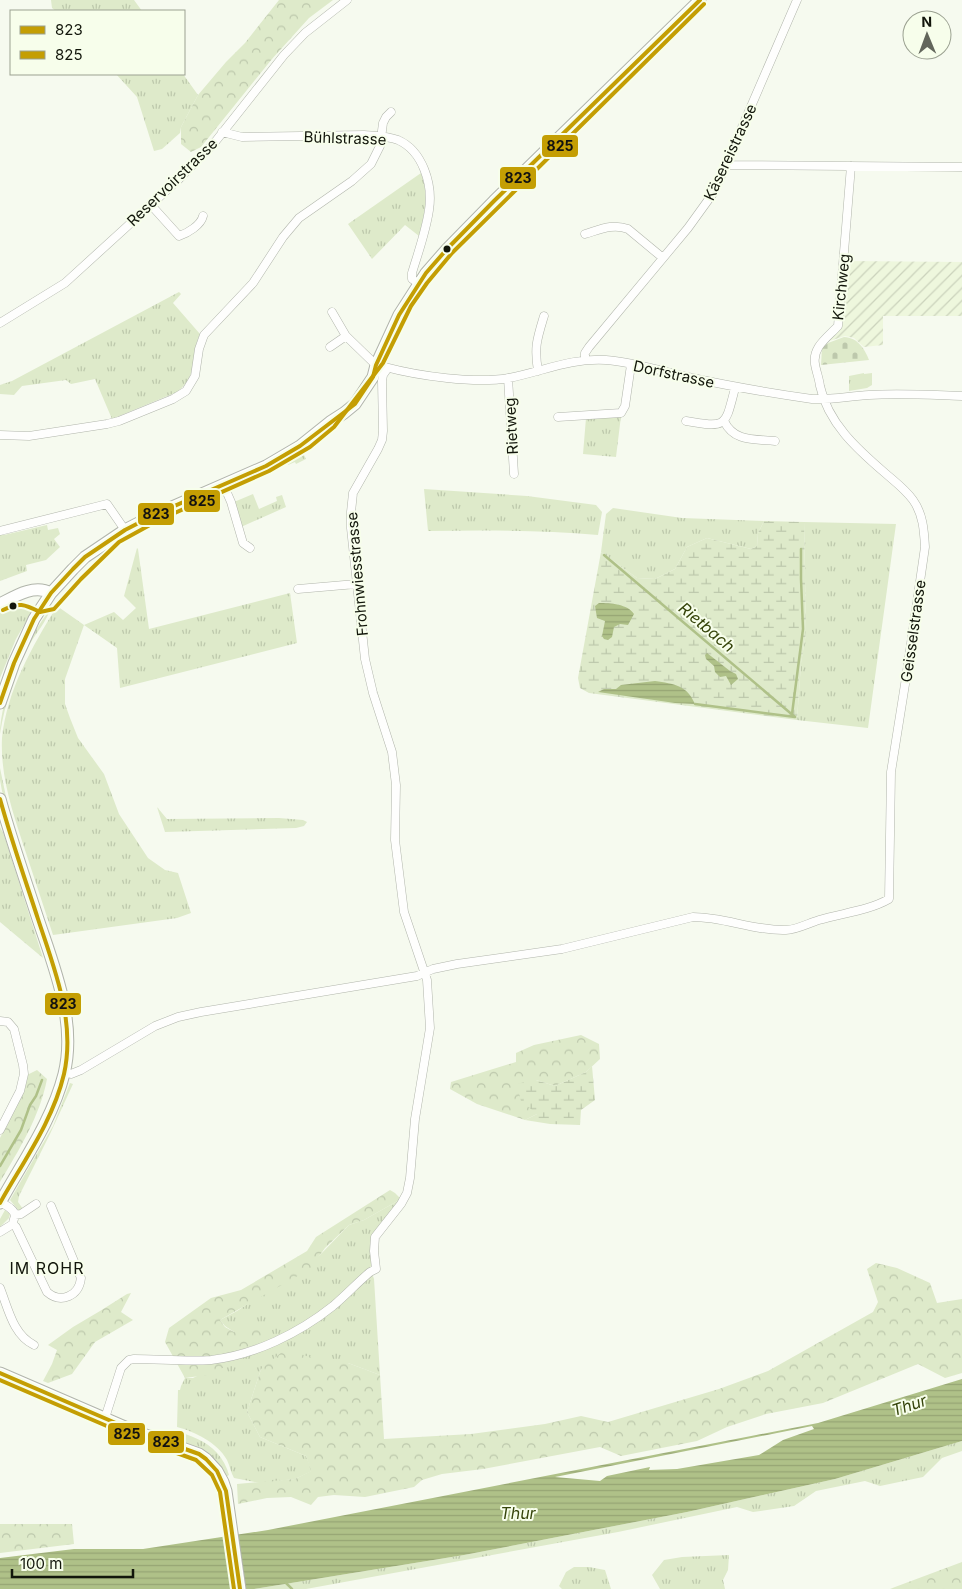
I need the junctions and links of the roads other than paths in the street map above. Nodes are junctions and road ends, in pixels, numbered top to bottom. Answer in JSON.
{"nodes":[{"id":1,"x":348,"y":0,"type":"edge"},
{"id":2,"x":700,"y":0,"type":"edge"},
{"id":3,"x":797,"y":0,"type":"edge"},
{"id":4,"x":391,"y":112,"type":"dead end"},
{"id":5,"x":222,"y":132,"type":"junction"},
{"id":6,"x":381,"y":136,"type":"junction"},
{"id":7,"x":726,"y":165,"type":"junction"},
{"id":8,"x":851,"y":166,"type":"junction"},
{"id":9,"x":962,"y":167,"type":"edge"},
{"id":10,"x":151,"y":205,"type":"junction"},
{"id":11,"x":204,"y":216,"type":"dead end"},
{"id":12,"x":585,"y":234,"type":"dead end"},
{"id":13,"x":663,"y":258,"type":"junction"},
{"id":14,"x":418,"y":283,"type":"junction"},
{"id":15,"x":332,"y":312,"type":"dead end"},
{"id":16,"x":544,"y":316,"type":"dead end"},
{"id":17,"x":0,"y":323,"type":"edge"},
{"id":18,"x":346,"y":336,"type":"junction"},
{"id":19,"x":330,"y":346,"type":"dead end"},
{"id":20,"x":585,"y":360,"type":"junction"},
{"id":21,"x":376,"y":365,"type":"junction"},
{"id":22,"x":631,"y":365,"type":"junction"},
{"id":23,"x":388,"y":368,"type":"junction"},
{"id":24,"x":538,"y":371,"type":"junction"},
{"id":25,"x":383,"y":375,"type":"junction"},
{"id":26,"x":508,"y":378,"type":"junction"},
{"id":27,"x":735,"y":388,"type":"junction"},
{"id":28,"x":962,"y":396,"type":"edge"},
{"id":29,"x":823,"y":399,"type":"junction"},
{"id":30,"x":558,"y":417,"type":"dead end"},
{"id":31,"x":686,"y":421,"type":"dead end"},
{"id":32,"x":724,"y":421,"type":"junction"},
{"id":33,"x":0,"y":435,"type":"edge"},
{"id":34,"x":775,"y":441,"type":"dead end"},
{"id":35,"x":514,"y":474,"type":"dead end"},
{"id":36,"x":224,"y":486,"type":"junction"},
{"id":37,"x":125,"y":530,"type":"junction"},
{"id":38,"x":0,"y":531,"type":"edge"},
{"id":39,"x":250,"y":548,"type":"dead end"},
{"id":40,"x":356,"y":584,"type":"junction"},
{"id":41,"x":298,"y":589,"type":"dead end"},
{"id":42,"x":5,"y":601,"type":"edge"},
{"id":43,"x":49,"y":601,"type":"junction"},
{"id":44,"x":0,"y":703,"type":"edge"},
{"id":45,"x":0,"y":799,"type":"edge"},
{"id":46,"x":424,"y":972,"type":"junction"},
{"id":47,"x":0,"y":1021,"type":"edge"},
{"id":48,"x":64,"y":1072,"type":"junction"},
{"id":49,"x":0,"y":1130,"type":"edge"},
{"id":50,"x":0,"y":1202,"type":"edge"},
{"id":51,"x":36,"y":1204,"type":"dead end"},
{"id":52,"x":51,"y":1206,"type":"dead end"},
{"id":53,"x":15,"y":1215,"type":"junction"},
{"id":54,"x":13,"y":1224,"type":"junction"},
{"id":55,"x":0,"y":1232,"type":"edge"},
{"id":56,"x":0,"y":1288,"type":"edge"},
{"id":57,"x":34,"y":1345,"type":"dead end"},
{"id":58,"x":0,"y":1373,"type":"edge"},
{"id":59,"x":105,"y":1418,"type":"junction"},
{"id":60,"x":240,"y":1589,"type":"edge"}],
"edges":[{"from":1,"to":5,"type":"street","name":"Reservoirstrasse"},
{"from":2,"to":14,"type":"main road"},
{"from":3,"to":7,"type":"street","name":"Käsereistrasse"},
{"from":4,"to":6,"type":"street"},
{"from":5,"to":6,"type":"street","name":"Bühlstrasse"},
{"from":5,"to":10,"type":"street","name":"Reservoirstrasse"},
{"from":6,"to":14,"type":"street","name":"Bühlstrasse"},
{"from":6,"to":33,"type":"street"},
{"from":7,"to":8,"type":"street"},
{"from":7,"to":13,"type":"street","name":"Käsereistrasse"},
{"from":8,"to":9,"type":"street"},
{"from":8,"to":29,"type":"street","name":"Kirchweg"},
{"from":10,"to":11,"type":"street"},
{"from":10,"to":17,"type":"street","name":"Reservoirstrasse"},
{"from":12,"to":13,"type":"street"},
{"from":13,"to":20,"type":"street","name":"Käsereistrasse"},
{"from":14,"to":21,"type":"main road"},
{"from":15,"to":18,"type":"street"},
{"from":16,"to":24,"type":"street"},
{"from":18,"to":19,"type":"street"},
{"from":18,"to":21,"type":"street"},
{"from":20,"to":22,"type":"street","name":"Dorfstrasse"},
{"from":20,"to":24,"type":"street","name":"Dorfstrasse"},
{"from":21,"to":23,"type":"street","name":"Dorfstrasse"},
{"from":21,"to":25,"type":"street"},
{"from":21,"to":36,"type":"main road"},
{"from":22,"to":27,"type":"street","name":"Dorfstrasse"},
{"from":22,"to":30,"type":"street"},
{"from":23,"to":25,"type":"street"},
{"from":23,"to":26,"type":"street","name":"Dorfstrasse"},
{"from":24,"to":26,"type":"street","name":"Dorfstrasse"},
{"from":25,"to":40,"type":"street","name":"Frohnwiesstrasse"},
{"from":26,"to":35,"type":"street","name":"Rietweg"},
{"from":27,"to":29,"type":"street","name":"Dorfstrasse"},
{"from":27,"to":32,"type":"street"},
{"from":28,"to":29,"type":"street","name":"Dorfstrasse"},
{"from":29,"to":46,"type":"street","name":"Geisselstrasse"},
{"from":31,"to":32,"type":"street"},
{"from":32,"to":34,"type":"street"},
{"from":36,"to":37,"type":"main road"},
{"from":36,"to":39,"type":"street"},
{"from":37,"to":38,"type":"street"},
{"from":37,"to":43,"type":"main road"},
{"from":40,"to":41,"type":"street"},
{"from":40,"to":46,"type":"street","name":"Frohnwiesstrasse"},
{"from":42,"to":43,"type":"main road"},
{"from":42,"to":43,"type":"main road"},
{"from":43,"to":44,"type":"main road"},
{"from":45,"to":48,"type":"main road"},
{"from":46,"to":48,"type":"street"},
{"from":46,"to":59,"type":"street","name":"Frohnwiesstrasse"},
{"from":47,"to":49,"type":"street"},
{"from":48,"to":50,"type":"main road"},
{"from":50,"to":53,"type":"street"},
{"from":51,"to":53,"type":"street"},
{"from":52,"to":54,"type":"street"},
{"from":53,"to":54,"type":"street"},
{"from":54,"to":55,"type":"street"},
{"from":56,"to":57,"type":"street"},
{"from":58,"to":59,"type":"main road"},
{"from":59,"to":60,"type":"main road"}]}
